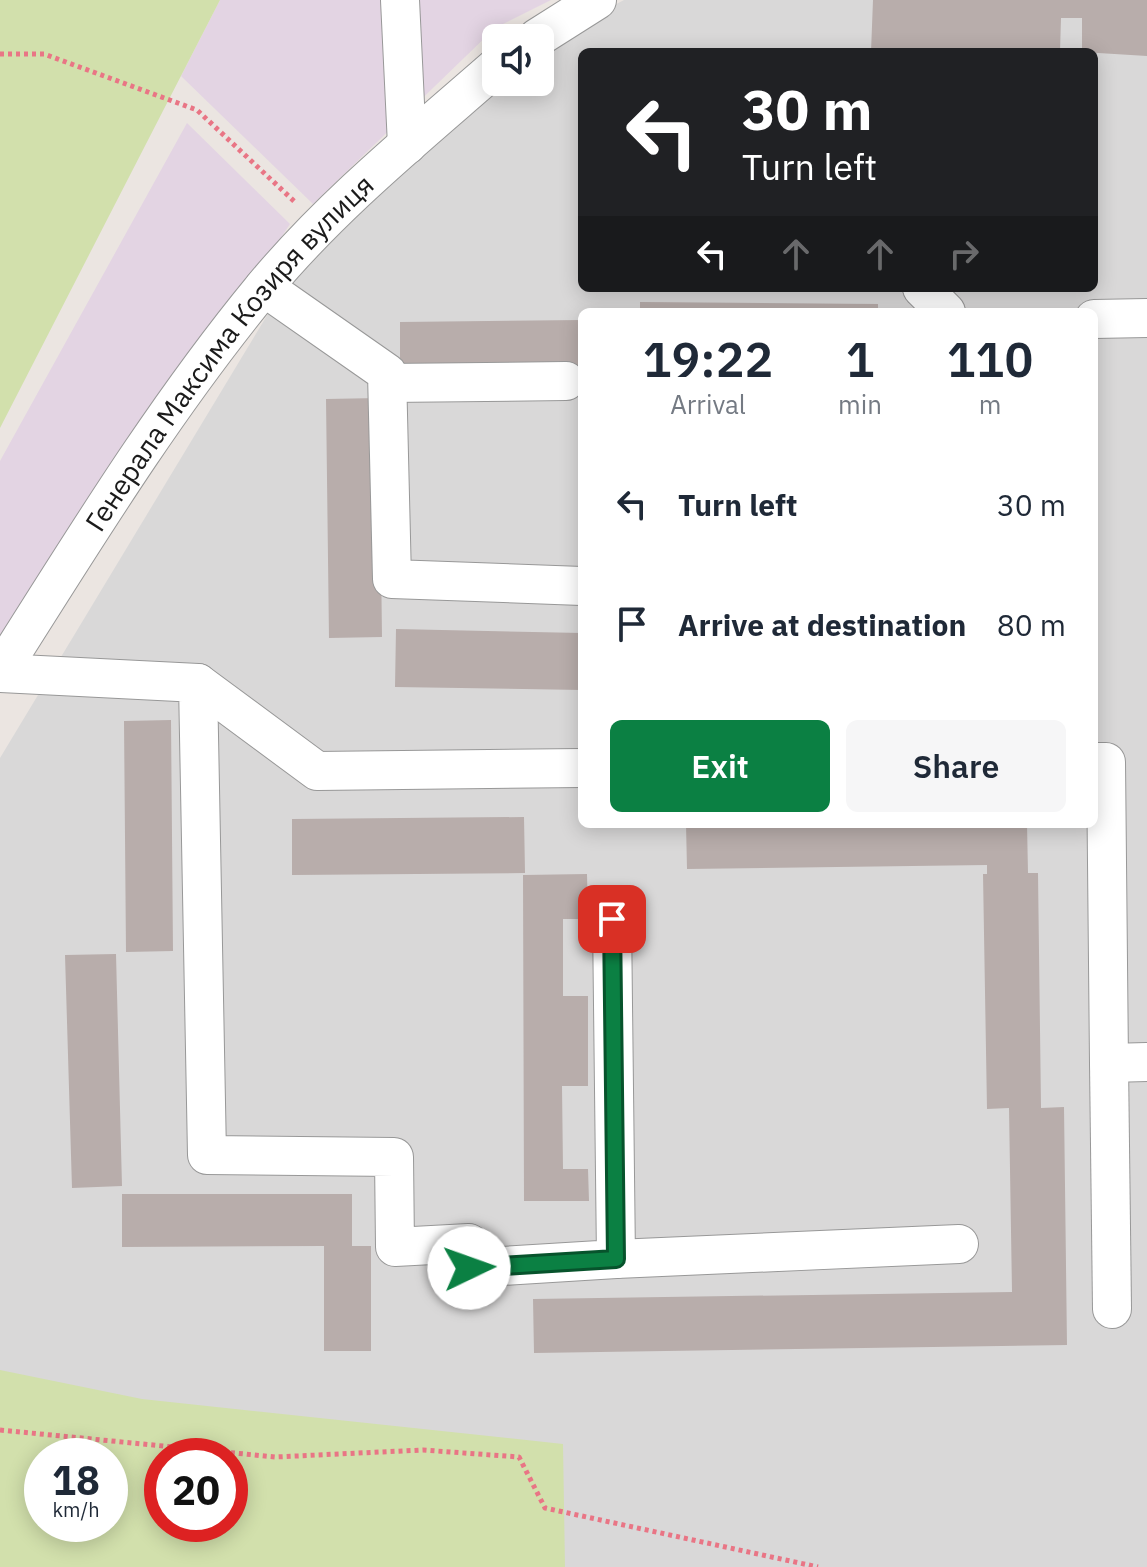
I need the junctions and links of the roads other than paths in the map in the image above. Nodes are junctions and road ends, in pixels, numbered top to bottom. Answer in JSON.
{"nodes":[{"id":1,"x":400,"y":0,"type":"edge"},
{"id":2,"x":597,"y":0,"type":"edge"},
{"id":3,"x":554,"y":27,"type":"edge"},
{"id":4,"x":482,"y":79,"type":"edge"},
{"id":5,"x":407,"y":145,"type":"junction"},
{"id":6,"x":264,"y":287,"type":"junction"},
{"id":7,"x":926,"y":292,"type":"edge"},
{"id":8,"x":942,"y":308,"type":"edge"},
{"id":9,"x":1147,"y":318,"type":"edge"},
{"id":10,"x":1098,"y":319,"type":"edge"},
{"id":11,"x":566,"y":381,"type":"dead end"},
{"id":12,"x":388,"y":383,"type":"junction"},
{"id":13,"x":578,"y":586,"type":"edge"},
{"id":14,"x":0,"y":673,"type":"edge"},
{"id":15,"x":198,"y":683,"type":"junction"},
{"id":16,"x":1098,"y":762,"type":"edge"},
{"id":17,"x":578,"y":768,"type":"edge"},
{"id":18,"x":612,"y":919,"type":"dead end"},
{"id":19,"x":1147,"y":1062,"type":"edge"},
{"id":20,"x":1109,"y":1063,"type":"junction"},
{"id":21,"x":959,"y":1244,"type":"dead end"},
{"id":22,"x":616,"y":1259,"type":"junction"},
{"id":23,"x":1112,"y":1309,"type":"dead end"}],
"edges":[{"from":1,"to":5,"type":"street"},
{"from":2,"to":3,"type":"street"},
{"from":4,"to":5,"type":"street","name":"Генерала Максима Козиря вулиця"},
{"from":5,"to":6,"type":"street","name":"Генерала Максима Козиря вулиця"},
{"from":6,"to":12,"type":"street"},
{"from":6,"to":14,"type":"street","name":"Генерала Максима Козиря вулиця"},
{"from":7,"to":8,"type":"street"},
{"from":9,"to":10,"type":"street"},
{"from":11,"to":12,"type":"street"},
{"from":12,"to":13,"type":"street"},
{"from":14,"to":15,"type":"street"},
{"from":15,"to":17,"type":"street"},
{"from":15,"to":22,"type":"street"},
{"from":16,"to":20,"type":"street"},
{"from":18,"to":22,"type":"street"},
{"from":19,"to":20,"type":"street"},
{"from":20,"to":23,"type":"street"},
{"from":21,"to":22,"type":"street"}]}
